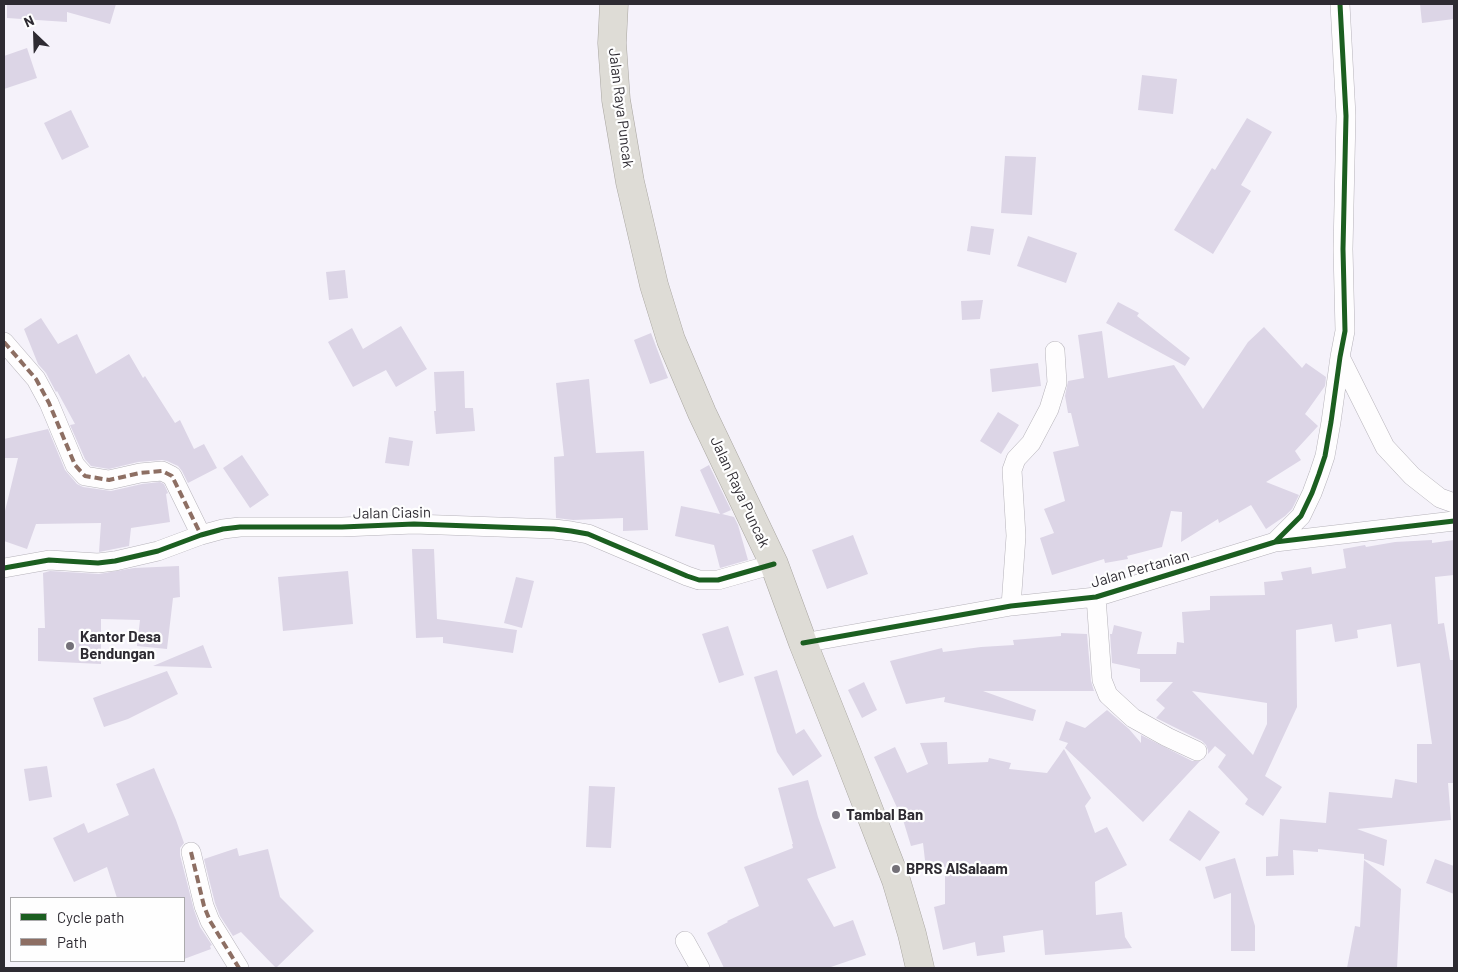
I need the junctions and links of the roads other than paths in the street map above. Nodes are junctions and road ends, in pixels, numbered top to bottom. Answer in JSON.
{"nodes":[{"id":1,"x":614,"y":4,"type":"edge"},
{"id":2,"x":1340,"y":4,"type":"edge"},
{"id":3,"x":4,"y":342,"type":"edge"},
{"id":4,"x":1055,"y":350,"type":"dead end"},
{"id":5,"x":1340,"y":357,"type":"junction"},
{"id":6,"x":1454,"y":503,"type":"edge"},
{"id":7,"x":1454,"y":521,"type":"edge"},
{"id":8,"x":201,"y":535,"type":"junction"},
{"id":9,"x":1275,"y":542,"type":"junction"},
{"id":10,"x":774,"y":564,"type":"junction"},
{"id":11,"x":4,"y":568,"type":"edge"},
{"id":12,"x":1096,"y":597,"type":"junction"},
{"id":13,"x":1011,"y":606,"type":"junction"},
{"id":14,"x":803,"y":643,"type":"junction"},
{"id":15,"x":1197,"y":750,"type":"dead end"},
{"id":16,"x":191,"y":852,"type":"dead end"},
{"id":17,"x":685,"y":940,"type":"dead end"},
{"id":18,"x":239,"y":968,"type":"edge"},
{"id":19,"x":700,"y":968,"type":"edge"},
{"id":20,"x":920,"y":968,"type":"edge"}],
"edges":[{"from":1,"to":10,"type":"highway","name":"Jalan Raya Puncak"},
{"from":2,"to":5,"type":"street"},
{"from":3,"to":8,"type":"street"},
{"from":4,"to":13,"type":"street"},
{"from":5,"to":6,"type":"street"},
{"from":5,"to":9,"type":"street"},
{"from":7,"to":9,"type":"street","name":"Jalan Pertanian"},
{"from":8,"to":10,"type":"street","name":"Jalan Ciasin"},
{"from":8,"to":11,"type":"street","name":"Jalan Ciasin"},
{"from":9,"to":12,"type":"street","name":"Jalan Pertanian"},
{"from":10,"to":14,"type":"highway","name":"Jalan Raya Puncak"},
{"from":12,"to":13,"type":"street","name":"Jalan Pertanian"},
{"from":12,"to":15,"type":"street"},
{"from":13,"to":14,"type":"street","name":"Jalan Pertanian"},
{"from":14,"to":20,"type":"highway","name":"Jalan Raya Puncak"},
{"from":16,"to":18,"type":"street"},
{"from":17,"to":19,"type":"street"}]}
